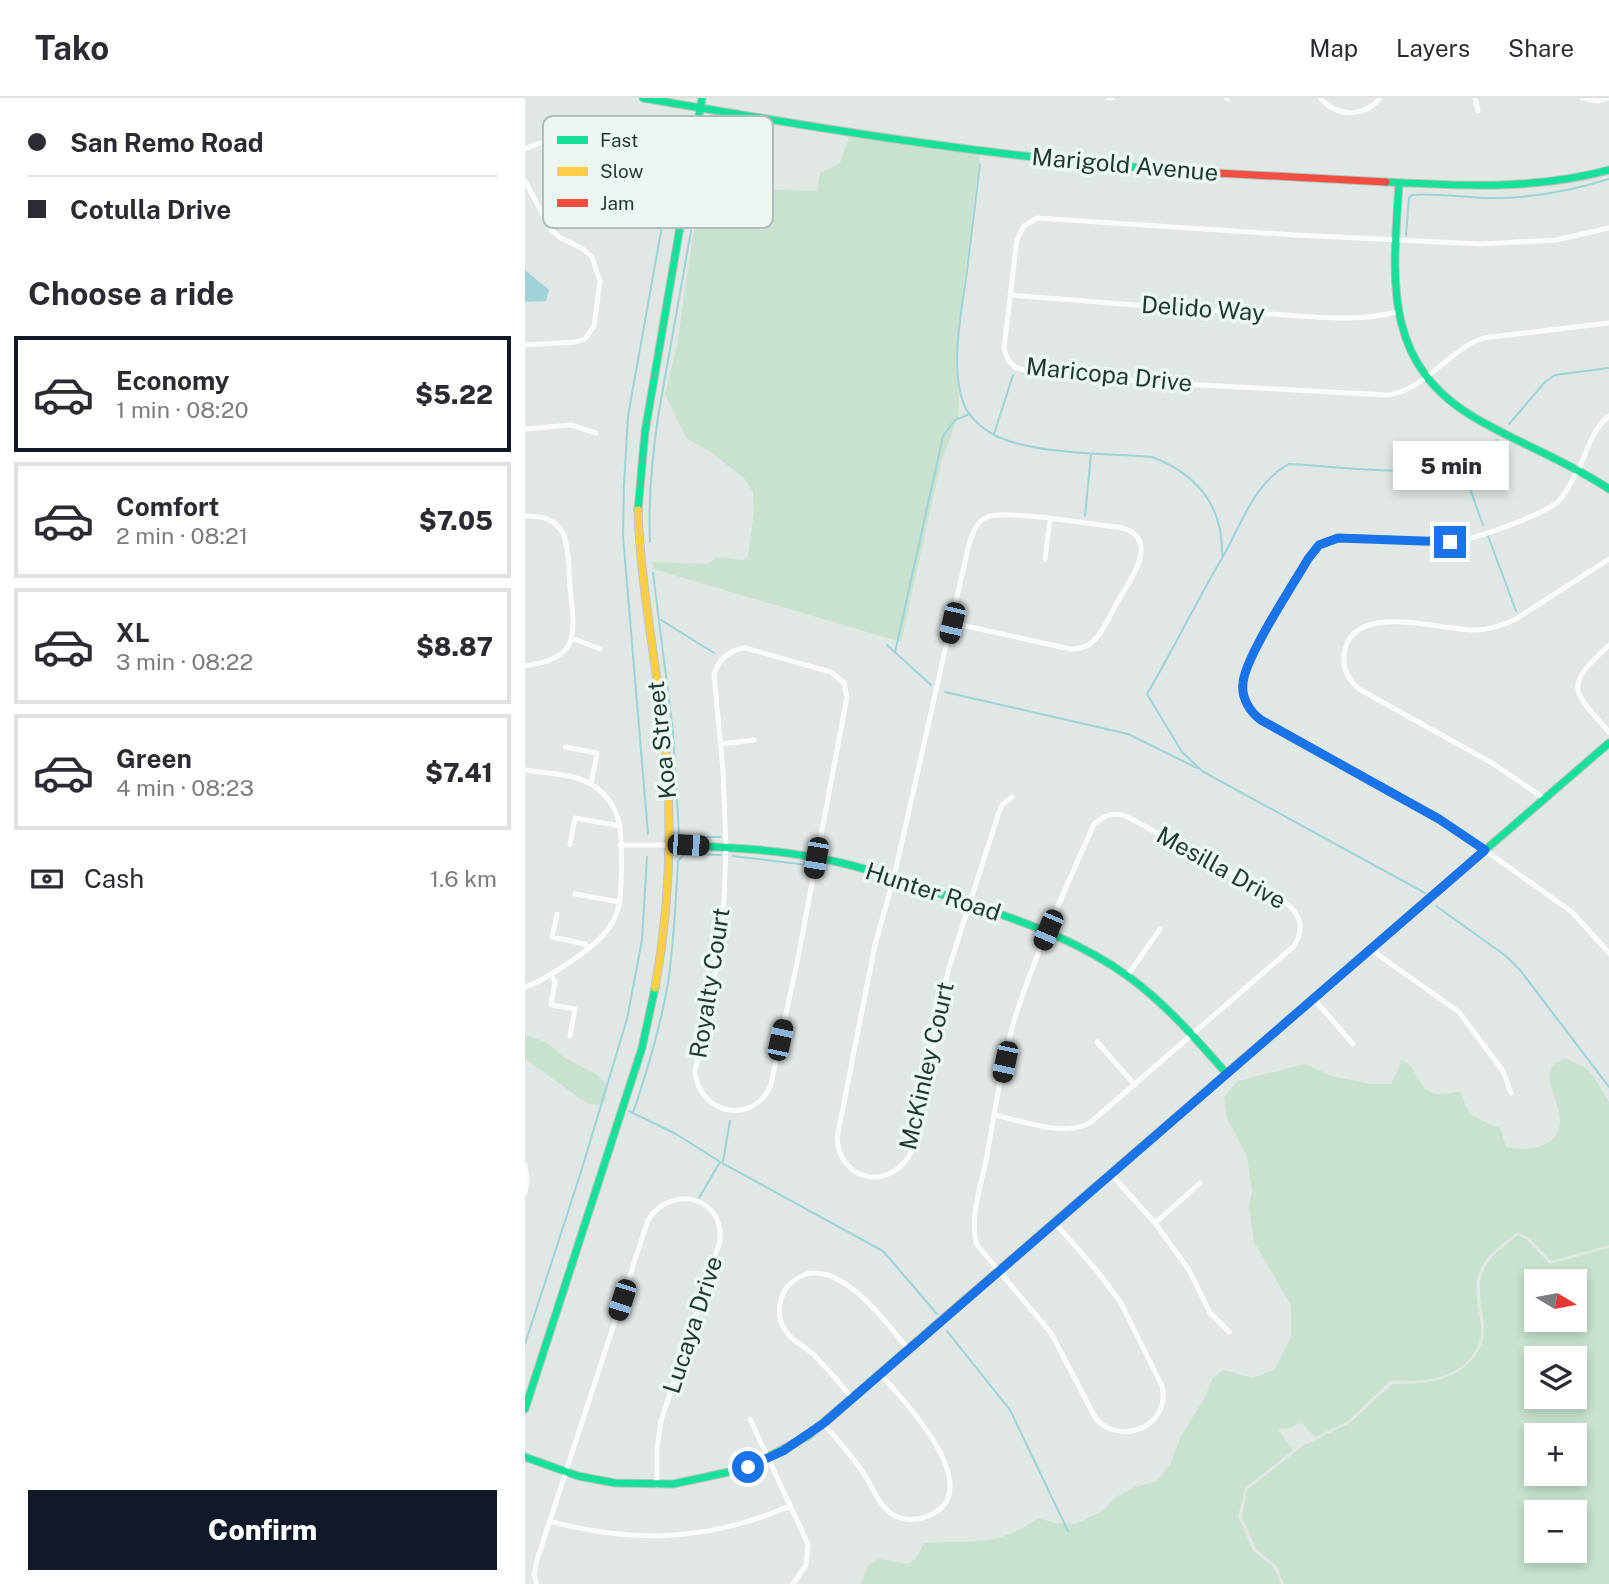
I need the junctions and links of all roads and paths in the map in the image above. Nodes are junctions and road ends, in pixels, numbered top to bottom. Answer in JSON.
{"nodes":[{"id":1,"x":643,"y":98,"type":"edge"},
{"id":2,"x":702,"y":98,"type":"edge"},
{"id":3,"x":1320,"y":98,"type":"edge"},
{"id":4,"x":1380,"y":98,"type":"edge"},
{"id":5,"x":1475,"y":98,"type":"edge"},
{"id":6,"x":1582,"y":98,"type":"edge"},
{"id":7,"x":1609,"y":98,"type":"edge"},
{"id":8,"x":701,"y":108,"type":"junction"},
{"id":9,"x":1478,"y":111,"type":"dead end"},
{"id":10,"x":700,"y":116,"type":"edge"},
{"id":11,"x":748,"y":116,"type":"edge"},
{"id":12,"x":773,"y":120,"type":"edge"},
{"id":13,"x":543,"y":142,"type":"edge"},
{"id":14,"x":525,"y":149,"type":"edge"},
{"id":15,"x":1609,"y":170,"type":"edge"},
{"id":16,"x":525,"y":181,"type":"edge"},
{"id":17,"x":1399,"y":183,"type":"junction"},
{"id":18,"x":543,"y":214,"type":"edge"},
{"id":19,"x":551,"y":228,"type":"edge"},
{"id":20,"x":680,"y":228,"type":"edge"},
{"id":21,"x":1609,"y":229,"type":"edge"},
{"id":22,"x":1396,"y":239,"type":"junction"},
{"id":23,"x":1010,"y":295,"type":"junction"},
{"id":24,"x":1397,"y":312,"type":"junction"},
{"id":25,"x":1609,"y":324,"type":"edge"},
{"id":26,"x":525,"y":345,"type":"edge"},
{"id":27,"x":1425,"y":376,"type":"junction"},
{"id":28,"x":1609,"y":416,"type":"edge"},
{"id":29,"x":525,"y":429,"type":"edge"},
{"id":30,"x":596,"y":433,"type":"dead end"},
{"id":31,"x":1578,"y":470,"type":"junction"},
{"id":32,"x":1609,"y":489,"type":"edge"},
{"id":33,"x":525,"y":516,"type":"edge"},
{"id":34,"x":1050,"y":520,"type":"junction"},
{"id":35,"x":1045,"y":559,"type":"dead end"},
{"id":36,"x":1609,"y":559,"type":"edge"},
{"id":37,"x":952,"y":623,"type":"junction"},
{"id":38,"x":572,"y":638,"type":"junction"},
{"id":39,"x":1609,"y":645,"type":"edge"},
{"id":40,"x":600,"y":649,"type":"dead end"},
{"id":41,"x":525,"y":666,"type":"edge"},
{"id":42,"x":1609,"y":732,"type":"edge"},
{"id":43,"x":754,"y":740,"type":"dead end"},
{"id":44,"x":1609,"y":743,"type":"edge"},
{"id":45,"x":721,"y":744,"type":"junction"},
{"id":46,"x":565,"y":747,"type":"dead end"},
{"id":47,"x":525,"y":770,"type":"edge"},
{"id":48,"x":591,"y":784,"type":"junction"},
{"id":49,"x":1012,"y":797,"type":"dead end"},
{"id":50,"x":1545,"y":799,"type":"junction"},
{"id":51,"x":620,"y":826,"type":"junction"},
{"id":52,"x":571,"y":845,"type":"dead end"},
{"id":53,"x":620,"y":845,"type":"junction"},
{"id":54,"x":669,"y":845,"type":"junction"},
{"id":55,"x":726,"y":847,"type":"junction"},
{"id":56,"x":1485,"y":850,"type":"junction"},
{"id":57,"x":816,"y":858,"type":"junction"},
{"id":58,"x":894,"y":877,"type":"junction"},
{"id":59,"x":575,"y":894,"type":"dead end"},
{"id":60,"x":619,"y":902,"type":"junction"},
{"id":61,"x":969,"y":903,"type":"junction"},
{"id":62,"x":557,"y":914,"type":"dead end"},
{"id":63,"x":1160,"y":929,"type":"dead end"},
{"id":64,"x":1048,"y":930,"type":"junction"},
{"id":65,"x":589,"y":948,"type":"junction"},
{"id":66,"x":1370,"y":949,"type":"junction"},
{"id":67,"x":1609,"y":953,"type":"edge"},
{"id":68,"x":551,"y":974,"type":"junction"},
{"id":69,"x":1127,"y":976,"type":"junction"},
{"id":70,"x":525,"y":987,"type":"edge"},
{"id":71,"x":1314,"y":999,"type":"junction"},
{"id":72,"x":1192,"y":1035,"type":"junction"},
{"id":73,"x":570,"y":1036,"type":"dead end"},
{"id":74,"x":1097,"y":1042,"type":"dead end"},
{"id":75,"x":1353,"y":1044,"type":"dead end"},
{"id":76,"x":1227,"y":1074,"type":"junction"},
{"id":77,"x":1135,"y":1085,"type":"junction"},
{"id":78,"x":1511,"y":1093,"type":"dead end"},
{"id":79,"x":995,"y":1115,"type":"junction"},
{"id":80,"x":525,"y":1166,"type":"edge"},
{"id":81,"x":1111,"y":1174,"type":"junction"},
{"id":82,"x":1200,"y":1183,"type":"dead end"},
{"id":83,"x":525,"y":1193,"type":"edge"},
{"id":84,"x":1055,"y":1223,"type":"junction"},
{"id":85,"x":1155,"y":1223,"type":"junction"},
{"id":86,"x":998,"y":1272,"type":"junction"},
{"id":87,"x":1229,"y":1332,"type":"dead end"},
{"id":88,"x":909,"y":1350,"type":"junction"},
{"id":89,"x":881,"y":1375,"type":"junction"},
{"id":90,"x":853,"y":1399,"type":"junction"},
{"id":91,"x":525,"y":1409,"type":"edge"},
{"id":92,"x":750,"y":1419,"type":"dead end"},
{"id":93,"x":824,"y":1423,"type":"junction"},
{"id":94,"x":525,"y":1457,"type":"edge"},
{"id":95,"x":768,"y":1459,"type":"junction"},
{"id":96,"x":565,"y":1471,"type":"junction"},
{"id":97,"x":657,"y":1485,"type":"junction"},
{"id":98,"x":790,"y":1506,"type":"junction"},
{"id":99,"x":549,"y":1521,"type":"junction"},
{"id":100,"x":537,"y":1584,"type":"edge"},
{"id":101,"x":793,"y":1584,"type":"edge"}],
"edges":[{"from":1,"to":8,"type":"street","name":"Marigold Avenue"},
{"from":2,"to":8,"type":"street","name":"Koa Street"},
{"from":3,"to":4,"type":"street"},
{"from":5,"to":9,"type":"street"},
{"from":6,"to":7,"type":"street"},
{"from":8,"to":10,"type":"street","name":"Koa Street"},
{"from":8,"to":11,"type":"street","name":"Marigold Avenue"},
{"from":12,"to":17,"type":"street","name":"Marigold Avenue"},
{"from":13,"to":14,"type":"street"},
{"from":15,"to":17,"type":"street","name":"Marigold Avenue"},
{"from":16,"to":18,"type":"street"},
{"from":17,"to":22,"type":"street"},
{"from":19,"to":26,"type":"street"},
{"from":20,"to":54,"type":"street","name":"Koa Street"},
{"from":21,"to":22,"type":"street","name":"Maricopa Drive"},
{"from":22,"to":23,"type":"street","name":"Maricopa Drive"},
{"from":22,"to":24,"type":"street"},
{"from":23,"to":24,"type":"street","name":"Delido Way"},
{"from":23,"to":27,"type":"street","name":"Maricopa Drive"},
{"from":24,"to":27,"type":"street"},
{"from":25,"to":27,"type":"street"},
{"from":27,"to":31,"type":"street"},
{"from":28,"to":31,"type":"street"},
{"from":29,"to":30,"type":"street"},
{"from":31,"to":32,"type":"street"},
{"from":31,"to":56,"type":"street"},
{"from":33,"to":38,"type":"street"},
{"from":34,"to":35,"type":"street"},
{"from":34,"to":37,"type":"street","name":"McKinley Court"},
{"from":34,"to":37,"type":"street","name":"McKinley Court"},
{"from":36,"to":50,"type":"street"},
{"from":37,"to":58,"type":"street","name":"McKinley Court"},
{"from":38,"to":40,"type":"street"},
{"from":38,"to":41,"type":"street"},
{"from":39,"to":42,"type":"street"},
{"from":43,"to":45,"type":"street"},
{"from":44,"to":50,"type":"street"},
{"from":45,"to":55,"type":"street","name":"Royalty Court"},
{"from":45,"to":57,"type":"street","name":"Royalty Court"},
{"from":46,"to":48,"type":"street"},
{"from":47,"to":48,"type":"street"},
{"from":48,"to":51,"type":"street"},
{"from":49,"to":61,"type":"street","name":"McKinley Court"},
{"from":50,"to":56,"type":"street"},
{"from":51,"to":52,"type":"street"},
{"from":51,"to":53,"type":"street"},
{"from":53,"to":54,"type":"street"},
{"from":53,"to":60,"type":"street"},
{"from":54,"to":55,"type":"street","name":"Hunter Road"},
{"from":54,"to":91,"type":"street","name":"Koa Street"},
{"from":55,"to":57,"type":"street","name":"Hunter Road"},
{"from":55,"to":57,"type":"street","name":"Royalty Court"},
{"from":56,"to":66,"type":"street"},
{"from":56,"to":67,"type":"street"},
{"from":57,"to":58,"type":"street","name":"Hunter Road"},
{"from":58,"to":61,"type":"street","name":"Hunter Road"},
{"from":58,"to":61,"type":"street","name":"McKinley Court"},
{"from":59,"to":60,"type":"street"},
{"from":60,"to":65,"type":"street"},
{"from":61,"to":64,"type":"street","name":"Hunter Road"},
{"from":62,"to":65,"type":"street"},
{"from":63,"to":69,"type":"street"},
{"from":64,"to":69,"type":"street","name":"Hunter Road"},
{"from":64,"to":72,"type":"street","name":"Mesilla Drive"},
{"from":64,"to":79,"type":"street"},
{"from":65,"to":68,"type":"street"},
{"from":66,"to":71,"type":"street"},
{"from":66,"to":78,"type":"street"},
{"from":68,"to":70,"type":"street"},
{"from":68,"to":73,"type":"street"},
{"from":69,"to":72,"type":"street","name":"Hunter Road"},
{"from":71,"to":75,"type":"street"},
{"from":71,"to":76,"type":"street"},
{"from":72,"to":76,"type":"street","name":"Hunter Road"},
{"from":72,"to":77,"type":"street"},
{"from":74,"to":77,"type":"street"},
{"from":76,"to":81,"type":"street"},
{"from":77,"to":79,"type":"street"},
{"from":79,"to":86,"type":"street"},
{"from":80,"to":83,"type":"street"},
{"from":81,"to":84,"type":"street"},
{"from":81,"to":85,"type":"street"},
{"from":82,"to":85,"type":"street"},
{"from":84,"to":86,"type":"street"},
{"from":84,"to":86,"type":"street"},
{"from":85,"to":87,"type":"street"},
{"from":86,"to":88,"type":"street"},
{"from":88,"to":89,"type":"street"},
{"from":88,"to":90,"type":"street"},
{"from":89,"to":90,"type":"street"},
{"from":89,"to":93,"type":"street"},
{"from":90,"to":93,"type":"street"},
{"from":92,"to":95,"type":"street"},
{"from":93,"to":95,"type":"street"},
{"from":94,"to":96,"type":"street"},
{"from":95,"to":97,"type":"street"},
{"from":95,"to":98,"type":"street"},
{"from":96,"to":97,"type":"street"},
{"from":96,"to":97,"type":"street","name":"Lucaya Drive"},
{"from":96,"to":99,"type":"street","name":"Lucaya Drive"},
{"from":98,"to":99,"type":"street"},
{"from":98,"to":101,"type":"street"},
{"from":99,"to":100,"type":"street","name":"Lucaya Drive"}]}
